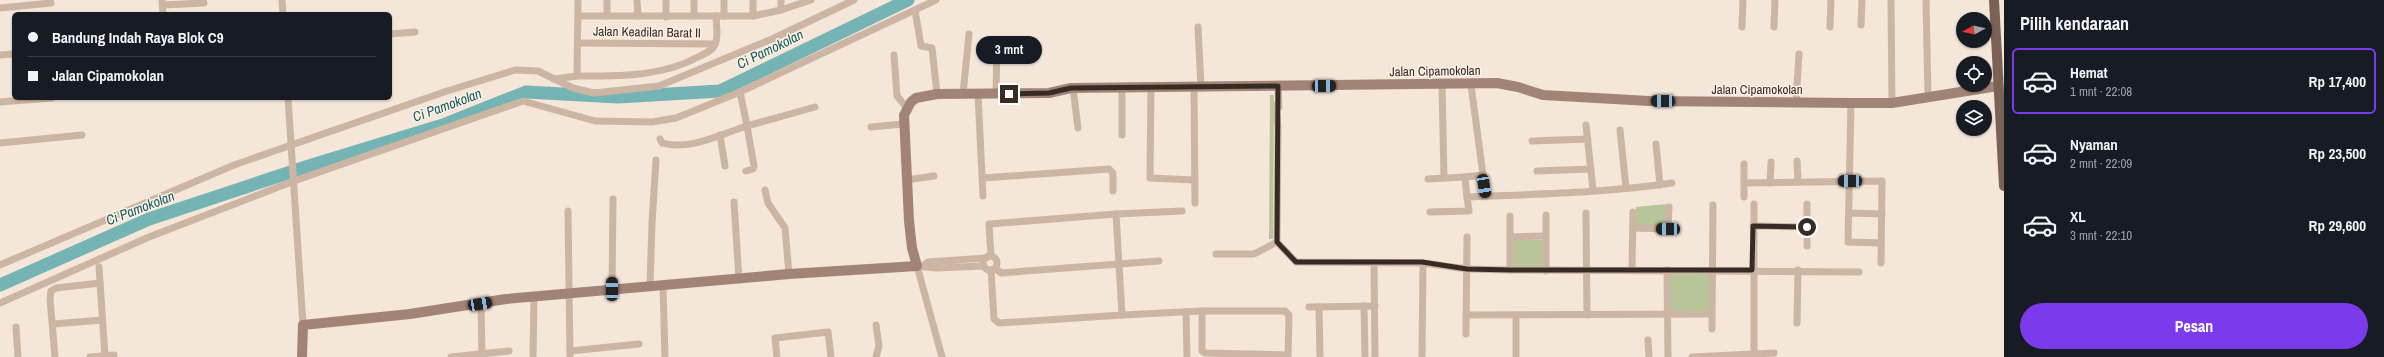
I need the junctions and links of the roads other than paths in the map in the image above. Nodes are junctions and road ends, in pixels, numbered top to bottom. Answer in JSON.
{"nodes":[{"id":1,"x":282,"y":0,"type":"edge"},
{"id":2,"x":578,"y":0,"type":"edge"},
{"id":3,"x":607,"y":0,"type":"edge"},
{"id":4,"x":637,"y":0,"type":"edge"},
{"id":5,"x":666,"y":0,"type":"edge"},
{"id":6,"x":694,"y":0,"type":"edge"},
{"id":7,"x":724,"y":0,"type":"edge"},
{"id":8,"x":753,"y":0,"type":"edge"},
{"id":9,"x":781,"y":0,"type":"edge"},
{"id":10,"x":811,"y":0,"type":"edge"},
{"id":11,"x":835,"y":0,"type":"edge"},
{"id":12,"x":854,"y":0,"type":"edge"},
{"id":13,"x":936,"y":0,"type":"edge"},
{"id":14,"x":1743,"y":0,"type":"edge"},
{"id":15,"x":1775,"y":0,"type":"edge"},
{"id":16,"x":1831,"y":0,"type":"edge"},
{"id":17,"x":1862,"y":0,"type":"edge"},
{"id":18,"x":1891,"y":0,"type":"edge"},
{"id":19,"x":1926,"y":0,"type":"edge"},
{"id":20,"x":1994,"y":0,"type":"edge"},
{"id":21,"x":28,"y":2,"type":"edge"},
{"id":22,"x":51,"y":3,"type":"dead end"},
{"id":23,"x":163,"y":3,"type":"edge"},
{"id":24,"x":204,"y":3,"type":"dead end"},
{"id":25,"x":839,"y":7,"type":"junction"},
{"id":26,"x":0,"y":8,"type":"edge"},
{"id":27,"x":781,"y":10,"type":"junction"},
{"id":28,"x":915,"y":10,"type":"junction"},
{"id":29,"x":283,"y":12,"type":"edge"},
{"id":30,"x":578,"y":16,"type":"junction"},
{"id":31,"x":607,"y":16,"type":"junction"},
{"id":32,"x":638,"y":16,"type":"junction"},
{"id":33,"x":694,"y":16,"type":"junction"},
{"id":34,"x":716,"y":16,"type":"junction"},
{"id":35,"x":724,"y":16,"type":"junction"},
{"id":36,"x":753,"y":16,"type":"junction"},
{"id":37,"x":666,"y":17,"type":"junction"},
{"id":38,"x":1861,"y":25,"type":"dead end"},
{"id":39,"x":1198,"y":27,"type":"dead end"},
{"id":40,"x":1742,"y":27,"type":"dead end"},
{"id":41,"x":1774,"y":27,"type":"dead end"},
{"id":42,"x":1830,"y":27,"type":"dead end"},
{"id":43,"x":415,"y":32,"type":"dead end"},
{"id":44,"x":392,"y":34,"type":"edge"},
{"id":45,"x":969,"y":34,"type":"dead end"},
{"id":46,"x":997,"y":42,"type":"dead end"},
{"id":47,"x":578,"y":43,"type":"junction"},
{"id":48,"x":716,"y":44,"type":"junction"},
{"id":49,"x":12,"y":54,"type":"edge"},
{"id":50,"x":1799,"y":54,"type":"dead end"},
{"id":51,"x":894,"y":55,"type":"dead end"},
{"id":52,"x":0,"y":56,"type":"edge"},
{"id":53,"x":577,"y":76,"type":"junction"},
{"id":54,"x":554,"y":79,"type":"junction"},
{"id":55,"x":1278,"y":86,"type":"junction"},
{"id":56,"x":1122,"y":87,"type":"junction"},
{"id":57,"x":1151,"y":87,"type":"junction"},
{"id":58,"x":1197,"y":87,"type":"junction"},
{"id":59,"x":1073,"y":88,"type":"junction"},
{"id":60,"x":1442,"y":89,"type":"junction"},
{"id":61,"x":1471,"y":89,"type":"junction"},
{"id":62,"x":1999,"y":90,"type":"junction"},
{"id":63,"x":740,"y":92,"type":"junction"},
{"id":64,"x":937,"y":94,"type":"junction"},
{"id":65,"x":963,"y":94,"type":"junction"},
{"id":66,"x":978,"y":94,"type":"junction"},
{"id":67,"x":996,"y":94,"type":"junction"},
{"id":68,"x":1928,"y":97,"type":"junction"},
{"id":69,"x":26,"y":100,"type":"edge"},
{"id":70,"x":288,"y":100,"type":"edge"},
{"id":71,"x":0,"y":102,"type":"edge"},
{"id":72,"x":1796,"y":102,"type":"junction"},
{"id":73,"x":1851,"y":103,"type":"junction"},
{"id":74,"x":1892,"y":103,"type":"junction"},
{"id":75,"x":815,"y":107,"type":"dead end"},
{"id":76,"x":907,"y":108,"type":"junction"},
{"id":77,"x":904,"y":124,"type":"junction"},
{"id":78,"x":1586,"y":125,"type":"dead end"},
{"id":79,"x":747,"y":126,"type":"junction"},
{"id":80,"x":871,"y":127,"type":"dead end"},
{"id":81,"x":1078,"y":128,"type":"dead end"},
{"id":82,"x":1620,"y":130,"type":"dead end"},
{"id":83,"x":82,"y":135,"type":"dead end"},
{"id":84,"x":720,"y":135,"type":"junction"},
{"id":85,"x":1122,"y":135,"type":"dead end"},
{"id":86,"x":660,"y":138,"type":"dead end"},
{"id":87,"x":1588,"y":139,"type":"junction"},
{"id":88,"x":1532,"y":141,"type":"dead end"},
{"id":89,"x":0,"y":143,"type":"edge"},
{"id":90,"x":1656,"y":144,"type":"dead end"},
{"id":91,"x":291,"y":149,"type":"junction"},
{"id":92,"x":656,"y":160,"type":"dead end"},
{"id":93,"x":1797,"y":161,"type":"dead end"},
{"id":94,"x":1771,"y":162,"type":"dead end"},
{"id":95,"x":1744,"y":164,"type":"dead end"},
{"id":96,"x":725,"y":166,"type":"dead end"},
{"id":97,"x":1591,"y":169,"type":"junction"},
{"id":98,"x":746,"y":171,"type":"dead end"},
{"id":99,"x":1537,"y":171,"type":"dead end"},
{"id":100,"x":1483,"y":175,"type":"junction"},
{"id":101,"x":934,"y":176,"type":"dead end"},
{"id":102,"x":1465,"y":177,"type":"junction"},
{"id":103,"x":293,"y":178,"type":"junction"},
{"id":104,"x":983,"y":178,"type":"junction"},
{"id":105,"x":1444,"y":178,"type":"junction"},
{"id":106,"x":1428,"y":179,"type":"dead end"},
{"id":107,"x":906,"y":180,"type":"junction"},
{"id":108,"x":1194,"y":180,"type":"junction"},
{"id":109,"x":1798,"y":181,"type":"junction"},
{"id":110,"x":1850,"y":181,"type":"junction"},
{"id":111,"x":1672,"y":183,"type":"dead end"},
{"id":112,"x":1744,"y":183,"type":"junction"},
{"id":113,"x":1770,"y":183,"type":"junction"},
{"id":114,"x":1660,"y":185,"type":"junction"},
{"id":115,"x":2004,"y":186,"type":"edge"},
{"id":116,"x":1626,"y":188,"type":"junction"},
{"id":117,"x":765,"y":190,"type":"dead end"},
{"id":118,"x":1593,"y":190,"type":"junction"},
{"id":119,"x":1114,"y":191,"type":"dead end"},
{"id":120,"x":983,"y":196,"type":"dead end"},
{"id":121,"x":1486,"y":196,"type":"junction"},
{"id":122,"x":1467,"y":197,"type":"junction"},
{"id":123,"x":1744,"y":197,"type":"dead end"},
{"id":124,"x":613,"y":199,"type":"dead end"},
{"id":125,"x":734,"y":202,"type":"dead end"},
{"id":126,"x":1195,"y":203,"type":"dead end"},
{"id":127,"x":1754,"y":204,"type":"dead end"},
{"id":128,"x":1807,"y":204,"type":"dead end"},
{"id":129,"x":1713,"y":205,"type":"dead end"},
{"id":130,"x":1668,"y":207,"type":"dead end"},
{"id":131,"x":568,"y":211,"type":"dead end"},
{"id":132,"x":1182,"y":211,"type":"dead end"},
{"id":133,"x":1430,"y":212,"type":"dead end"},
{"id":134,"x":1633,"y":212,"type":"dead end"},
{"id":135,"x":1586,"y":213,"type":"dead end"},
{"id":136,"x":1849,"y":213,"type":"junction"},
{"id":137,"x":1116,"y":214,"type":"junction"},
{"id":138,"x":1882,"y":214,"type":"junction"},
{"id":139,"x":1546,"y":215,"type":"dead end"},
{"id":140,"x":1510,"y":216,"type":"dead end"},
{"id":141,"x":1753,"y":226,"type":"junction"},
{"id":142,"x":1807,"y":227,"type":"junction"},
{"id":143,"x":1633,"y":228,"type":"junction"},
{"id":144,"x":1546,"y":236,"type":"junction"},
{"id":145,"x":1466,"y":237,"type":"dead end"},
{"id":146,"x":1510,"y":237,"type":"junction"},
{"id":147,"x":1277,"y":242,"type":"junction"},
{"id":148,"x":1881,"y":243,"type":"junction"},
{"id":149,"x":1807,"y":246,"type":"dead end"},
{"id":150,"x":1216,"y":254,"type":"dead end"},
{"id":151,"x":989,"y":257,"type":"junction"},
{"id":152,"x":1159,"y":261,"type":"dead end"},
{"id":153,"x":1422,"y":262,"type":"junction"},
{"id":154,"x":1374,"y":263,"type":"junction"},
{"id":155,"x":1881,"y":263,"type":"dead end"},
{"id":156,"x":1118,"y":264,"type":"junction"},
{"id":157,"x":0,"y":265,"type":"edge"},
{"id":158,"x":921,"y":266,"type":"junction"},
{"id":159,"x":984,"y":266,"type":"junction"},
{"id":160,"x":99,"y":267,"type":"dead end"},
{"id":161,"x":993,"y":269,"type":"junction"},
{"id":162,"x":1467,"y":269,"type":"junction"},
{"id":163,"x":1712,"y":269,"type":"junction"},
{"id":164,"x":1510,"y":270,"type":"junction"},
{"id":165,"x":1632,"y":270,"type":"junction"},
{"id":166,"x":1667,"y":270,"type":"junction"},
{"id":167,"x":1752,"y":270,"type":"junction"},
{"id":168,"x":1798,"y":270,"type":"junction"},
{"id":169,"x":1546,"y":271,"type":"junction"},
{"id":170,"x":1587,"y":271,"type":"junction"},
{"id":171,"x":1859,"y":272,"type":"dead end"},
{"id":172,"x":789,"y":274,"type":"junction"},
{"id":173,"x":739,"y":280,"type":"junction"},
{"id":174,"x":100,"y":284,"type":"junction"},
{"id":175,"x":663,"y":285,"type":"junction"},
{"id":176,"x":650,"y":286,"type":"junction"},
{"id":177,"x":612,"y":289,"type":"junction"},
{"id":178,"x":570,"y":294,"type":"junction"},
{"id":179,"x":534,"y":297,"type":"junction"},
{"id":180,"x":0,"y":303,"type":"edge"},
{"id":181,"x":480,"y":304,"type":"junction"},
{"id":182,"x":1364,"y":306,"type":"junction"},
{"id":183,"x":1375,"y":306,"type":"junction"},
{"id":184,"x":1309,"y":307,"type":"dead end"},
{"id":185,"x":1319,"y":307,"type":"junction"},
{"id":186,"x":1202,"y":311,"type":"junction"},
{"id":187,"x":1186,"y":312,"type":"junction"},
{"id":188,"x":1667,"y":314,"type":"junction"},
{"id":189,"x":1712,"y":314,"type":"junction"},
{"id":190,"x":1122,"y":315,"type":"junction"},
{"id":191,"x":1466,"y":315,"type":"junction"},
{"id":192,"x":1516,"y":315,"type":"junction"},
{"id":193,"x":1586,"y":315,"type":"junction"},
{"id":194,"x":102,"y":320,"type":"junction"},
{"id":195,"x":1797,"y":323,"type":"dead end"},
{"id":196,"x":53,"y":324,"type":"junction"},
{"id":197,"x":303,"y":325,"type":"junction"},
{"id":198,"x":876,"y":325,"type":"dead end"},
{"id":199,"x":16,"y":327,"type":"dead end"},
{"id":200,"x":1712,"y":329,"type":"dead end"},
{"id":201,"x":1466,"y":334,"type":"dead end"},
{"id":202,"x":1648,"y":340,"type":"dead end"},
{"id":203,"x":639,"y":344,"type":"dead end"},
{"id":204,"x":509,"y":351,"type":"dead end"},
{"id":205,"x":579,"y":353,"type":"edge"},
{"id":206,"x":1774,"y":353,"type":"dead end"},
{"id":207,"x":570,"y":354,"type":"edge"},
{"id":208,"x":1754,"y":354,"type":"junction"},
{"id":209,"x":114,"y":355,"type":"dead end"},
{"id":210,"x":482,"y":355,"type":"edge"},
{"id":211,"x":105,"y":356,"type":"edge"},
{"id":212,"x":1288,"y":356,"type":"edge"},
{"id":213,"x":18,"y":357,"type":"edge"},
{"id":214,"x":55,"y":357,"type":"edge"},
{"id":215,"x":90,"y":357,"type":"edge"},
{"id":216,"x":302,"y":357,"type":"edge"},
{"id":217,"x":451,"y":357,"type":"edge"},
{"id":218,"x":533,"y":357,"type":"edge"},
{"id":219,"x":665,"y":357,"type":"edge"},
{"id":220,"x":777,"y":357,"type":"edge"},
{"id":221,"x":831,"y":357,"type":"edge"},
{"id":222,"x":876,"y":357,"type":"edge"},
{"id":223,"x":942,"y":357,"type":"edge"},
{"id":224,"x":1187,"y":357,"type":"edge"},
{"id":225,"x":1320,"y":357,"type":"edge"},
{"id":226,"x":1365,"y":357,"type":"edge"},
{"id":227,"x":1375,"y":357,"type":"edge"},
{"id":228,"x":1422,"y":357,"type":"edge"},
{"id":229,"x":1516,"y":357,"type":"edge"},
{"id":230,"x":1648,"y":357,"type":"edge"},
{"id":231,"x":1668,"y":357,"type":"edge"},
{"id":232,"x":1692,"y":357,"type":"edge"}],
"edges":[{"from":1,"to":29,"type":"street"},
{"from":2,"to":30,"type":"street"},
{"from":3,"to":31,"type":"street"},
{"from":4,"to":32,"type":"street"},
{"from":5,"to":37,"type":"street"},
{"from":6,"to":33,"type":"street"},
{"from":7,"to":35,"type":"street"},
{"from":8,"to":36,"type":"street"},
{"from":9,"to":27,"type":"street"},
{"from":10,"to":27,"type":"street"},
{"from":11,"to":25,"type":"street"},
{"from":12,"to":25,"type":"street"},
{"from":13,"to":28,"type":"street"},
{"from":14,"to":40,"type":"street"},
{"from":15,"to":41,"type":"street"},
{"from":16,"to":42,"type":"street"},
{"from":17,"to":38,"type":"street"},
{"from":18,"to":74,"type":"street"},
{"from":19,"to":68,"type":"street"},
{"from":20,"to":62,"type":"main road"},
{"from":21,"to":22,"type":"street"},
{"from":21,"to":26,"type":"street"},
{"from":23,"to":24,"type":"street"},
{"from":25,"to":54,"type":"street"},
{"from":27,"to":36,"type":"street"},
{"from":28,"to":63,"type":"street"},
{"from":28,"to":64,"type":"street"},
{"from":30,"to":31,"type":"street"},
{"from":30,"to":47,"type":"street"},
{"from":31,"to":32,"type":"street"},
{"from":32,"to":37,"type":"street"},
{"from":33,"to":34,"type":"street"},
{"from":33,"to":37,"type":"street"},
{"from":34,"to":35,"type":"street"},
{"from":34,"to":48,"type":"street"},
{"from":35,"to":36,"type":"street"},
{"from":39,"to":58,"type":"street"},
{"from":43,"to":44,"type":"street"},
{"from":45,"to":65,"type":"street"},
{"from":46,"to":67,"type":"street"},
{"from":47,"to":48,"type":"street","name":"Jalan Keadilan Barat II"},
{"from":47,"to":53,"type":"street"},
{"from":48,"to":53,"type":"street"},
{"from":49,"to":52,"type":"street"},
{"from":50,"to":72,"type":"street"},
{"from":51,"to":76,"type":"street"},
{"from":53,"to":54,"type":"street"},
{"from":54,"to":91,"type":"street"},
{"from":55,"to":58,"type":"street","name":"Jalan Cipamokolan"},
{"from":55,"to":60,"type":"street","name":"Jalan Cipamokolan"},
{"from":55,"to":147,"type":"street"},
{"from":56,"to":57,"type":"street","name":"Jalan Cipamokolan"},
{"from":56,"to":59,"type":"street","name":"Jalan Cipamokolan"},
{"from":56,"to":85,"type":"street"},
{"from":57,"to":58,"type":"street","name":"Jalan Cipamokolan"},
{"from":57,"to":108,"type":"street"},
{"from":58,"to":108,"type":"street"},
{"from":59,"to":67,"type":"street","name":"Jalan Cipamokolan"},
{"from":59,"to":81,"type":"street"},
{"from":60,"to":61,"type":"street","name":"Jalan Cipamokolan"},
{"from":60,"to":105,"type":"street"},
{"from":61,"to":72,"type":"street","name":"Jalan Cipamokolan"},
{"from":61,"to":100,"type":"street"},
{"from":62,"to":68,"type":"street","name":"Jalan Cipamokolan"},
{"from":62,"to":115,"type":"main road"},
{"from":63,"to":79,"type":"street"},
{"from":63,"to":103,"type":"street"},
{"from":64,"to":65,"type":"street","name":"Jalan Cipamokolan"},
{"from":64,"to":76,"type":"street","name":"Jalan Cipamokolan"},
{"from":65,"to":66,"type":"street","name":"Jalan Cipamokolan"},
{"from":66,"to":67,"type":"street","name":"Jalan Cipamokolan"},
{"from":66,"to":104,"type":"street"},
{"from":68,"to":74,"type":"street","name":"Jalan Cipamokolan"},
{"from":69,"to":71,"type":"street"},
{"from":70,"to":91,"type":"street"},
{"from":72,"to":73,"type":"street","name":"Jalan Cipamokolan"},
{"from":73,"to":74,"type":"street","name":"Jalan Cipamokolan"},
{"from":73,"to":110,"type":"street"},
{"from":75,"to":79,"type":"street"},
{"from":76,"to":77,"type":"street"},
{"from":77,"to":80,"type":"street"},
{"from":77,"to":107,"type":"street"},
{"from":78,"to":87,"type":"street"},
{"from":79,"to":84,"type":"street"},
{"from":79,"to":98,"type":"street"},
{"from":82,"to":116,"type":"street"},
{"from":83,"to":89,"type":"street"},
{"from":84,"to":86,"type":"street"},
{"from":84,"to":96,"type":"street"},
{"from":87,"to":88,"type":"street"},
{"from":87,"to":97,"type":"street"},
{"from":90,"to":114,"type":"street"},
{"from":91,"to":103,"type":"street"},
{"from":91,"to":157,"type":"street"},
{"from":92,"to":176,"type":"street"},
{"from":93,"to":109,"type":"street"},
{"from":94,"to":113,"type":"street"},
{"from":95,"to":112,"type":"street"},
{"from":97,"to":99,"type":"street"},
{"from":97,"to":118,"type":"street"},
{"from":100,"to":102,"type":"street"},
{"from":100,"to":121,"type":"street"},
{"from":101,"to":107,"type":"street"},
{"from":102,"to":105,"type":"street"},
{"from":102,"to":122,"type":"street"},
{"from":103,"to":180,"type":"street"},
{"from":103,"to":197,"type":"street"},
{"from":104,"to":119,"type":"street"},
{"from":104,"to":120,"type":"street"},
{"from":105,"to":106,"type":"street"},
{"from":107,"to":158,"type":"street"},
{"from":108,"to":126,"type":"street"},
{"from":109,"to":110,"type":"street"},
{"from":109,"to":113,"type":"street"},
{"from":110,"to":136,"type":"street"},
{"from":110,"to":138,"type":"street"},
{"from":111,"to":114,"type":"street"},
{"from":112,"to":113,"type":"street"},
{"from":112,"to":123,"type":"street"},
{"from":114,"to":116,"type":"street"},
{"from":116,"to":118,"type":"street"},
{"from":117,"to":172,"type":"street"},
{"from":118,"to":121,"type":"street"},
{"from":121,"to":122,"type":"street"},
{"from":122,"to":133,"type":"street"},
{"from":124,"to":177,"type":"street"},
{"from":125,"to":173,"type":"street"},
{"from":127,"to":141,"type":"street"},
{"from":128,"to":142,"type":"street"},
{"from":129,"to":163,"type":"street"},
{"from":130,"to":143,"type":"street"},
{"from":131,"to":178,"type":"street"},
{"from":132,"to":137,"type":"street"},
{"from":134,"to":143,"type":"street"},
{"from":135,"to":170,"type":"street"},
{"from":136,"to":138,"type":"street"},
{"from":136,"to":148,"type":"street"},
{"from":137,"to":151,"type":"street"},
{"from":137,"to":156,"type":"street"},
{"from":138,"to":148,"type":"street"},
{"from":139,"to":144,"type":"street"},
{"from":140,"to":146,"type":"street"},
{"from":141,"to":142,"type":"street"},
{"from":141,"to":167,"type":"street"},
{"from":142,"to":149,"type":"street"},
{"from":143,"to":165,"type":"street"},
{"from":144,"to":146,"type":"street"},
{"from":144,"to":169,"type":"street"},
{"from":145,"to":162,"type":"street"},
{"from":146,"to":164,"type":"street"},
{"from":147,"to":150,"type":"street"},
{"from":147,"to":154,"type":"street"},
{"from":148,"to":155,"type":"street"},
{"from":151,"to":158,"type":"street"},
{"from":151,"to":159,"type":"street"},
{"from":151,"to":161,"type":"street"},
{"from":152,"to":156,"type":"street"},
{"from":153,"to":154,"type":"street"},
{"from":153,"to":162,"type":"street"},
{"from":153,"to":228,"type":"street"},
{"from":154,"to":183,"type":"street"},
{"from":156,"to":161,"type":"street"},
{"from":156,"to":190,"type":"street"},
{"from":158,"to":159,"type":"street"},
{"from":158,"to":172,"type":"street"},
{"from":158,"to":223,"type":"street"},
{"from":159,"to":161,"type":"street"},
{"from":160,"to":174,"type":"street"},
{"from":161,"to":190,"type":"street"},
{"from":162,"to":164,"type":"street"},
{"from":162,"to":191,"type":"street"},
{"from":163,"to":166,"type":"street"},
{"from":163,"to":167,"type":"street"},
{"from":163,"to":189,"type":"street"},
{"from":164,"to":169,"type":"street"},
{"from":165,"to":166,"type":"street"},
{"from":165,"to":170,"type":"street"},
{"from":166,"to":188,"type":"street"},
{"from":167,"to":168,"type":"street"},
{"from":167,"to":208,"type":"street"},
{"from":168,"to":171,"type":"street"},
{"from":168,"to":195,"type":"street"},
{"from":169,"to":170,"type":"street"},
{"from":170,"to":193,"type":"street"},
{"from":172,"to":173,"type":"street"},
{"from":173,"to":175,"type":"street"},
{"from":174,"to":194,"type":"street"},
{"from":174,"to":196,"type":"street"},
{"from":175,"to":176,"type":"street"},
{"from":175,"to":219,"type":"street"},
{"from":176,"to":177,"type":"street"},
{"from":177,"to":178,"type":"street"},
{"from":178,"to":179,"type":"street"},
{"from":178,"to":207,"type":"street"},
{"from":179,"to":181,"type":"street"},
{"from":179,"to":218,"type":"street"},
{"from":181,"to":197,"type":"street"},
{"from":181,"to":210,"type":"street"},
{"from":182,"to":183,"type":"street"},
{"from":182,"to":185,"type":"street"},
{"from":182,"to":226,"type":"street"},
{"from":183,"to":227,"type":"street"},
{"from":184,"to":185,"type":"street"},
{"from":185,"to":225,"type":"street"},
{"from":186,"to":187,"type":"street"},
{"from":186,"to":212,"type":"street"},
{"from":186,"to":212,"type":"street"},
{"from":187,"to":190,"type":"street"},
{"from":187,"to":224,"type":"street"},
{"from":188,"to":189,"type":"street"},
{"from":188,"to":193,"type":"street"},
{"from":188,"to":231,"type":"street"},
{"from":189,"to":200,"type":"street"},
{"from":191,"to":192,"type":"street"},
{"from":191,"to":201,"type":"street"},
{"from":192,"to":193,"type":"street"},
{"from":192,"to":229,"type":"street"},
{"from":194,"to":196,"type":"street"},
{"from":194,"to":211,"type":"street"},
{"from":196,"to":214,"type":"street"},
{"from":197,"to":216,"type":"street"},
{"from":198,"to":222,"type":"street"},
{"from":199,"to":213,"type":"street"},
{"from":202,"to":230,"type":"street"},
{"from":203,"to":205,"type":"street"},
{"from":204,"to":210,"type":"street"},
{"from":205,"to":207,"type":"street"},
{"from":206,"to":208,"type":"street"},
{"from":208,"to":232,"type":"street"},
{"from":209,"to":211,"type":"street"},
{"from":210,"to":217,"type":"street"},
{"from":211,"to":215,"type":"street"},
{"from":220,"to":221,"type":"street"}]}
